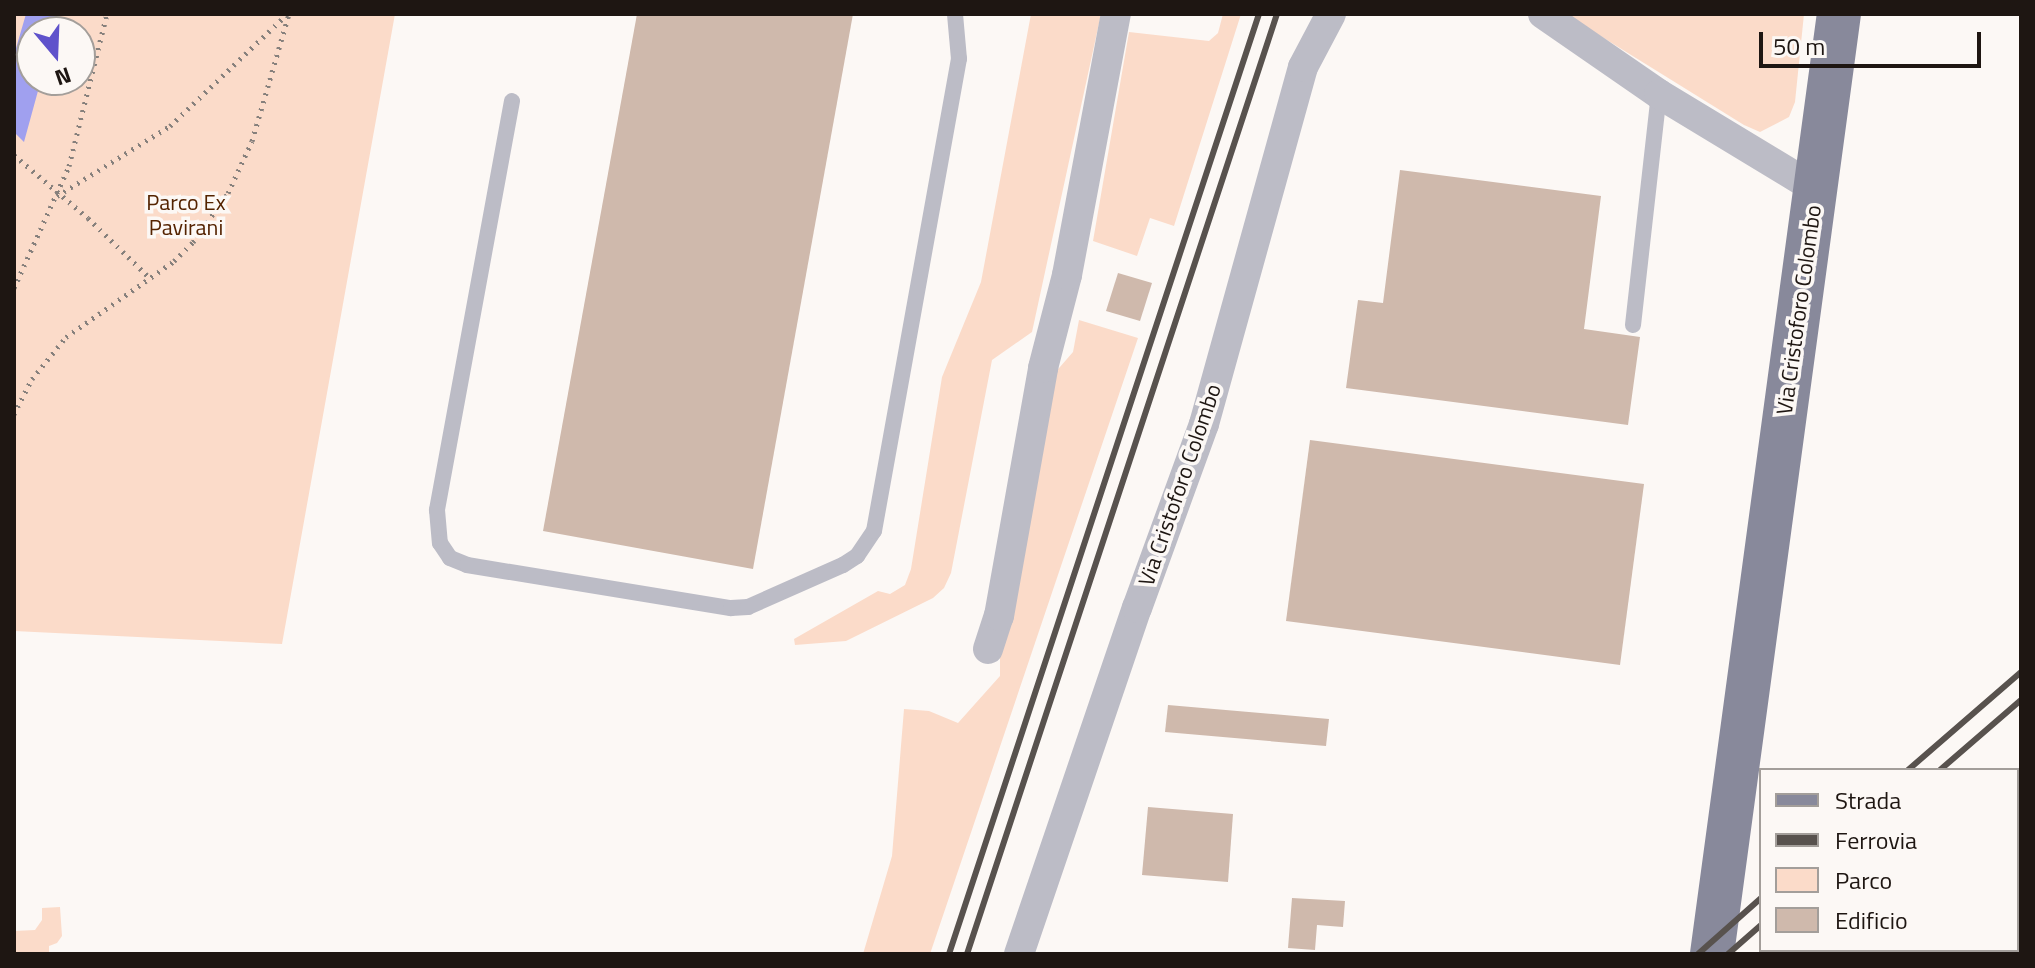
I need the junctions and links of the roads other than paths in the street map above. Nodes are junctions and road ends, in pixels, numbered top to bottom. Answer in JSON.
{"nodes":[{"id":1,"x":955,"y":14,"type":"edge"},
{"id":2,"x":1116,"y":14,"type":"edge"},
{"id":3,"x":1331,"y":14,"type":"edge"},
{"id":4,"x":1543,"y":14,"type":"edge"},
{"id":5,"x":1839,"y":14,"type":"edge"},
{"id":6,"x":1659,"y":94,"type":"junction"},
{"id":7,"x":512,"y":101,"type":"dead end"},
{"id":8,"x":1816,"y":189,"type":"junction"},
{"id":9,"x":1633,"y":325,"type":"dead end"},
{"id":10,"x":988,"y":649,"type":"dead end"},
{"id":11,"x":1019,"y":954,"type":"edge"},
{"id":12,"x":1712,"y":954,"type":"edge"}],
"edges":[{"from":1,"to":7,"type":"lane"},
{"from":2,"to":10,"type":"street"},
{"from":3,"to":11,"type":"street","name":"Via Cristoforo Colombo"},
{"from":4,"to":6,"type":"street","name":"Via Cristoforo Colombo"},
{"from":5,"to":8,"type":"main road","name":"Via Cristoforo Colombo"},
{"from":6,"to":8,"type":"street","name":"Via Cristoforo Colombo"},
{"from":6,"to":9,"type":"lane"},
{"from":8,"to":12,"type":"main road","name":"Via Cristoforo Colombo"}]}
